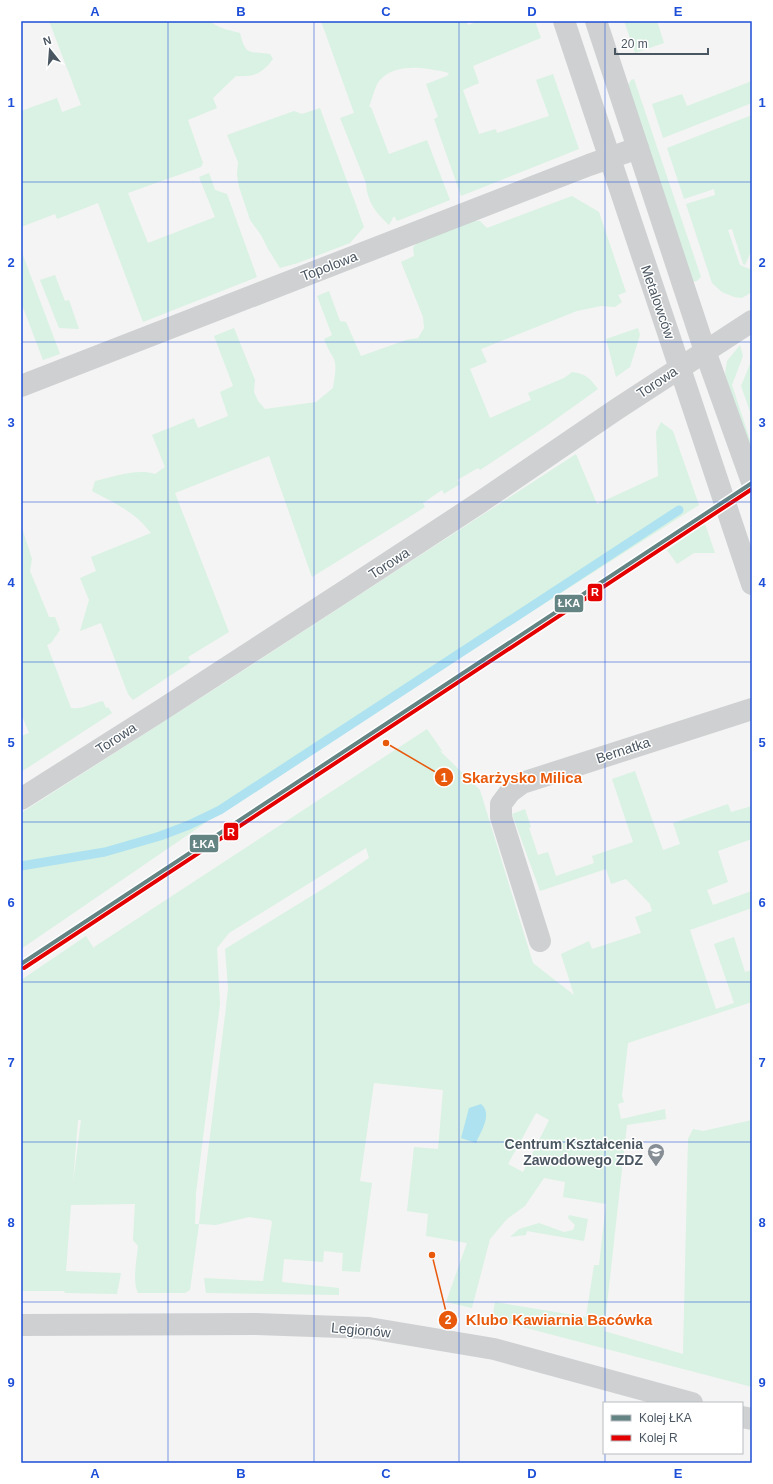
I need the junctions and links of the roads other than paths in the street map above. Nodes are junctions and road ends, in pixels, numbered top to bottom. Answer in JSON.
{"nodes":[{"id":1,"x":564,"y":21,"type":"edge"},
{"id":2,"x":596,"y":21,"type":"edge"},
{"id":3,"x":638,"y":148,"type":"junction"},
{"id":4,"x":609,"y":158,"type":"junction"},
{"id":5,"x":752,"y":321,"type":"edge"},
{"id":6,"x":705,"y":351,"type":"junction"},
{"id":7,"x":680,"y":367,"type":"junction"},
{"id":8,"x":21,"y":386,"type":"edge"},
{"id":9,"x":752,"y":482,"type":"edge"},
{"id":10,"x":752,"y":584,"type":"edge"},
{"id":11,"x":752,"y":708,"type":"edge"},
{"id":12,"x":21,"y":799,"type":"edge"},
{"id":13,"x":540,"y":941,"type":"dead end"},
{"id":14,"x":21,"y":1325,"type":"edge"},
{"id":15,"x":688,"y":1402,"type":"edge"}],
"edges":[{"from":1,"to":4,"type":"street","name":"Metalowców"},
{"from":2,"to":3,"type":"street","name":"Metalowców"},
{"from":3,"to":4,"type":"street","name":"Topolowa"},
{"from":3,"to":6,"type":"street","name":"Metalowców"},
{"from":4,"to":7,"type":"street","name":"Metalowców"},
{"from":4,"to":8,"type":"street","name":"Topolowa"},
{"from":5,"to":6,"type":"street","name":"Torowa"},
{"from":6,"to":7,"type":"street","name":"Torowa"},
{"from":6,"to":9,"type":"street","name":"Metalowców"},
{"from":7,"to":10,"type":"street","name":"Metalowców"},
{"from":7,"to":12,"type":"street","name":"Torowa"},
{"from":11,"to":13,"type":"street","name":"Bernatka"},
{"from":14,"to":15,"type":"street","name":"Legionów"}]}
